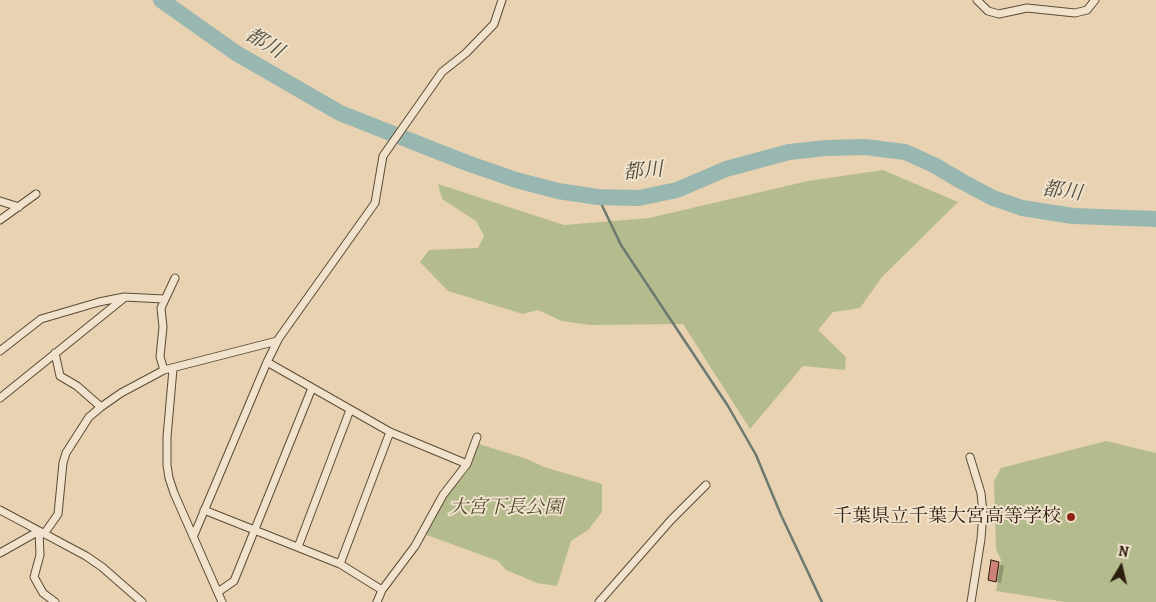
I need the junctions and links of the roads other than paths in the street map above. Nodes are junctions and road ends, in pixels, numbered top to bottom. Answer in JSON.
{"nodes":[{"id":1,"x":502,"y":0,"type":"edge"},
{"id":2,"x":976,"y":0,"type":"edge"},
{"id":3,"x":1095,"y":0,"type":"edge"},
{"id":4,"x":36,"y":194,"type":"dead end"},
{"id":5,"x":0,"y":201,"type":"edge"},
{"id":6,"x":19,"y":207,"type":"junction"},
{"id":7,"x":0,"y":220,"type":"edge"},
{"id":8,"x":175,"y":278,"type":"dead end"},
{"id":9,"x":124,"y":298,"type":"junction"},
{"id":10,"x":164,"y":299,"type":"junction"},
{"id":11,"x":277,"y":341,"type":"junction"},
{"id":12,"x":0,"y":351,"type":"edge"},
{"id":13,"x":55,"y":353,"type":"junction"},
{"id":14,"x":267,"y":362,"type":"junction"},
{"id":15,"x":172,"y":369,"type":"junction"},
{"id":16,"x":164,"y":370,"type":"junction"},
{"id":17,"x":312,"y":388,"type":"junction"},
{"id":18,"x":0,"y":398,"type":"edge"},
{"id":19,"x":101,"y":407,"type":"junction"},
{"id":20,"x":350,"y":410,"type":"junction"},
{"id":21,"x":390,"y":432,"type":"junction"},
{"id":22,"x":477,"y":437,"type":"dead end"},
{"id":23,"x":970,"y":458,"type":"dead end"},
{"id":24,"x":466,"y":464,"type":"junction"},
{"id":25,"x":706,"y":485,"type":"dead end"},
{"id":26,"x":0,"y":510,"type":"edge"},
{"id":27,"x":204,"y":510,"type":"junction"},
{"id":28,"x":254,"y":530,"type":"junction"},
{"id":29,"x":42,"y":532,"type":"junction"},
{"id":30,"x":194,"y":535,"type":"junction"},
{"id":31,"x":298,"y":547,"type":"junction"},
{"id":32,"x":0,"y":554,"type":"edge"},
{"id":33,"x":340,"y":564,"type":"junction"},
{"id":34,"x":382,"y":590,"type":"junction"},
{"id":35,"x":218,"y":592,"type":"junction"},
{"id":36,"x":55,"y":602,"type":"edge"},
{"id":37,"x":142,"y":602,"type":"edge"},
{"id":38,"x":222,"y":602,"type":"edge"},
{"id":39,"x":377,"y":602,"type":"edge"},
{"id":40,"x":599,"y":602,"type":"edge"},
{"id":41,"x":971,"y":602,"type":"edge"}],
"edges":[{"from":1,"to":11,"type":"street"},
{"from":2,"to":3,"type":"street"},
{"from":4,"to":6,"type":"street"},
{"from":5,"to":6,"type":"street"},
{"from":6,"to":7,"type":"street"},
{"from":8,"to":10,"type":"street"},
{"from":9,"to":10,"type":"street"},
{"from":9,"to":12,"type":"street"},
{"from":9,"to":13,"type":"street"},
{"from":10,"to":16,"type":"street"},
{"from":11,"to":14,"type":"street"},
{"from":11,"to":15,"type":"street"},
{"from":13,"to":18,"type":"street"},
{"from":13,"to":19,"type":"street"},
{"from":14,"to":17,"type":"street"},
{"from":14,"to":27,"type":"street"},
{"from":15,"to":16,"type":"street"},
{"from":15,"to":30,"type":"street"},
{"from":16,"to":19,"type":"street"},
{"from":17,"to":20,"type":"street"},
{"from":17,"to":28,"type":"street"},
{"from":19,"to":29,"type":"street"},
{"from":20,"to":21,"type":"street"},
{"from":20,"to":31,"type":"street"},
{"from":21,"to":24,"type":"street"},
{"from":21,"to":33,"type":"street"},
{"from":22,"to":24,"type":"street"},
{"from":23,"to":41,"type":"street"},
{"from":24,"to":34,"type":"street"},
{"from":25,"to":40,"type":"street"},
{"from":26,"to":29,"type":"street"},
{"from":27,"to":28,"type":"street"},
{"from":27,"to":30,"type":"street"},
{"from":28,"to":31,"type":"street"},
{"from":28,"to":35,"type":"street"},
{"from":29,"to":32,"type":"street"},
{"from":29,"to":36,"type":"street"},
{"from":29,"to":37,"type":"street"},
{"from":30,"to":35,"type":"street"},
{"from":31,"to":33,"type":"street"},
{"from":33,"to":34,"type":"street"},
{"from":34,"to":39,"type":"street"},
{"from":35,"to":38,"type":"street"}]}
